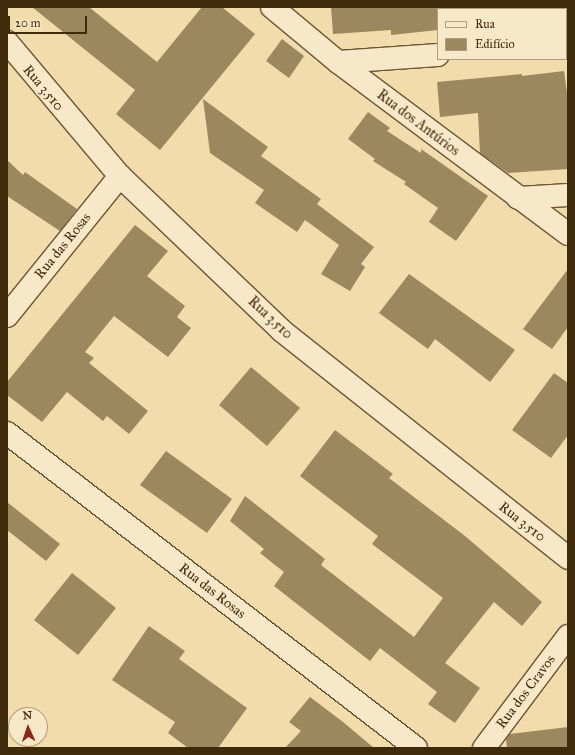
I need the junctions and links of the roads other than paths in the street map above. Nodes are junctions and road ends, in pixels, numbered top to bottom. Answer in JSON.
{"nodes":[{"id":1,"x":272,"y":7,"type":"edge"},
{"id":2,"x":7,"y":42,"type":"edge"},
{"id":3,"x":437,"y":55,"type":"edge"},
{"id":4,"x":338,"y":62,"type":"junction"},
{"id":5,"x":120,"y":176,"type":"junction"},
{"id":6,"x":568,"y":195,"type":"edge"},
{"id":7,"x":518,"y":198,"type":"junction"},
{"id":8,"x":568,"y":234,"type":"edge"},
{"id":9,"x":7,"y":316,"type":"edge"},
{"id":10,"x":7,"y":433,"type":"edge"},
{"id":11,"x":568,"y":558,"type":"edge"},
{"id":12,"x":568,"y":636,"type":"edge"},
{"id":13,"x":416,"y":748,"type":"edge"},
{"id":14,"x":484,"y":748,"type":"edge"}],
"edges":[{"from":1,"to":4,"type":"street","name":"Rua dos Antúrios"},
{"from":2,"to":5,"type":"street","name":"Rua 3.510"},
{"from":3,"to":4,"type":"street"},
{"from":4,"to":7,"type":"street","name":"Rua dos Antúrios"},
{"from":5,"to":9,"type":"street","name":"Rua das Rosas"},
{"from":5,"to":11,"type":"street","name":"Rua 3.510"},
{"from":6,"to":7,"type":"street"},
{"from":7,"to":8,"type":"street","name":"Rua dos Antúrios"},
{"from":10,"to":13,"type":"street","name":"Rua das Rosas"},
{"from":12,"to":14,"type":"street","name":"Rua dos Cravos"}]}
